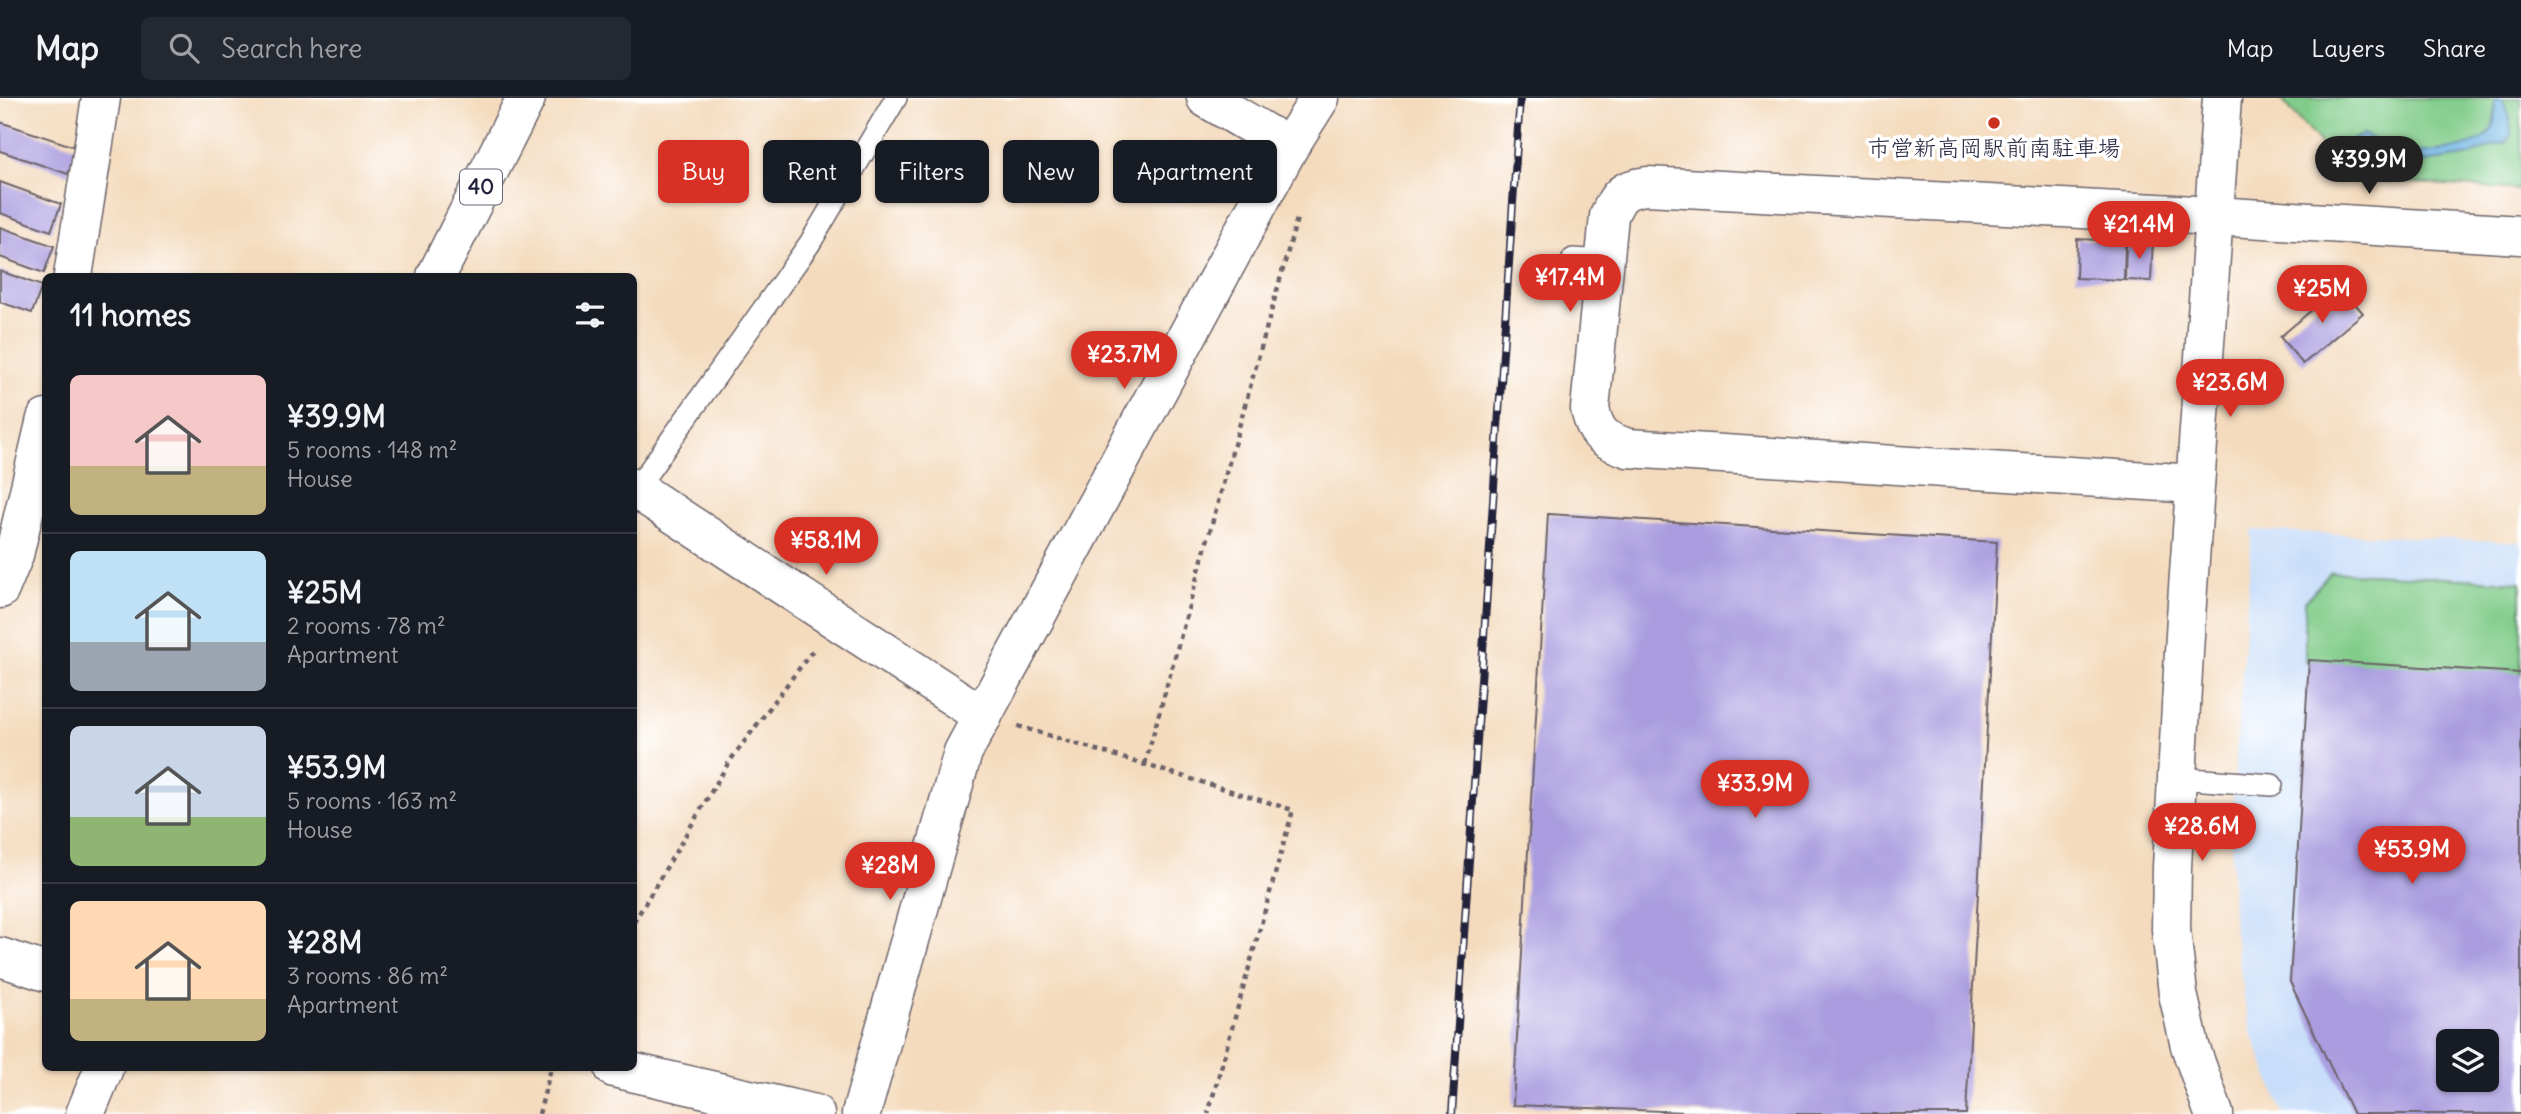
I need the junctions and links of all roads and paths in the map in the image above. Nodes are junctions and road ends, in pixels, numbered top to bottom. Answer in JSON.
{"nodes":[{"id":1,"x":102,"y":98,"type":"edge"},
{"id":2,"x":526,"y":98,"type":"edge"},
{"id":3,"x":896,"y":98,"type":"edge"},
{"id":4,"x":1206,"y":98,"type":"edge"},
{"id":5,"x":1320,"y":98,"type":"edge"},
{"id":6,"x":2222,"y":98,"type":"edge"},
{"id":7,"x":1289,"y":146,"type":"junction"},
{"id":8,"x":1301,"y":204,"type":"dead end"},
{"id":9,"x":2214,"y":216,"type":"junction"},
{"id":10,"x":2521,"y":236,"type":"edge"},
{"id":11,"x":73,"y":273,"type":"edge"},
{"id":12,"x":438,"y":273,"type":"edge"},
{"id":13,"x":42,"y":436,"type":"edge"},
{"id":14,"x":2195,"y":484,"type":"junction"},
{"id":15,"x":637,"y":486,"type":"edge"},
{"id":16,"x":637,"y":492,"type":"edge"},
{"id":17,"x":0,"y":589,"type":"edge"},
{"id":18,"x":836,"y":619,"type":"junction"},
{"id":19,"x":983,"y":716,"type":"junction"},
{"id":20,"x":1145,"y":764,"type":"junction"},
{"id":21,"x":2177,"y":778,"type":"junction"},
{"id":22,"x":2272,"y":785,"type":"dead end"},
{"id":23,"x":637,"y":917,"type":"edge"},
{"id":24,"x":0,"y":957,"type":"edge"},
{"id":25,"x":42,"y":971,"type":"edge"},
{"id":26,"x":103,"y":1071,"type":"edge"},
{"id":27,"x":550,"y":1071,"type":"edge"},
{"id":28,"x":627,"y":1071,"type":"edge"},
{"id":29,"x":85,"y":1114,"type":"edge"},
{"id":30,"x":538,"y":1114,"type":"edge"},
{"id":31,"x":815,"y":1114,"type":"edge"},
{"id":32,"x":861,"y":1114,"type":"edge"},
{"id":33,"x":1209,"y":1114,"type":"edge"},
{"id":34,"x":2214,"y":1114,"type":"edge"}],
"edges":[{"from":1,"to":11,"type":"street"},
{"from":2,"to":12,"type":"street","number":"40"},
{"from":3,"to":15,"type":"lane"},
{"from":4,"to":7,"type":"street"},
{"from":5,"to":7,"type":"street"},
{"from":6,"to":9,"type":"street"},
{"from":7,"to":19,"type":"street"},
{"from":8,"to":20,"type":"path"},
{"from":9,"to":10,"type":"street"},
{"from":9,"to":14,"type":"street"},
{"from":9,"to":14,"type":"street"},
{"from":13,"to":17,"type":"street"},
{"from":14,"to":21,"type":"street"},
{"from":16,"to":18,"type":"street"},
{"from":18,"to":19,"type":"street"},
{"from":18,"to":23,"type":"path"},
{"from":19,"to":20,"type":"path"},
{"from":19,"to":32,"type":"street"},
{"from":20,"to":33,"type":"path"},
{"from":21,"to":22,"type":"lane"},
{"from":21,"to":34,"type":"street"},
{"from":24,"to":25,"type":"street"},
{"from":26,"to":29,"type":"street"},
{"from":27,"to":30,"type":"path"},
{"from":28,"to":31,"type":"street"}]}
